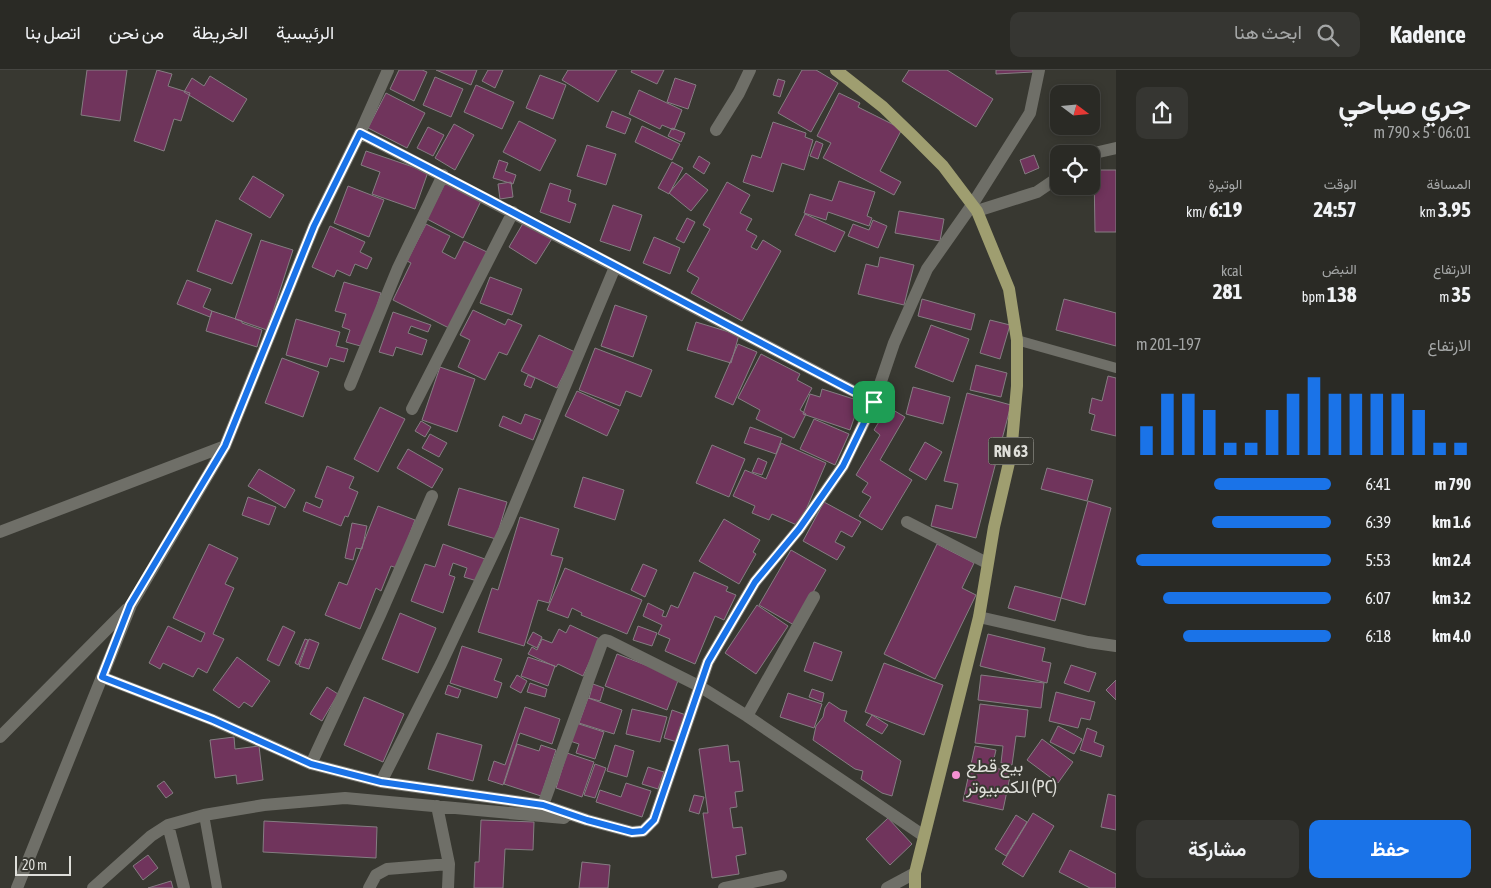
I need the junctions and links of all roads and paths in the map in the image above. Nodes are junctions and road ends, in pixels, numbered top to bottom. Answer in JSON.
{"nodes":[{"id":1,"x":388,"y":70,"type":"edge"},
{"id":2,"x":750,"y":70,"type":"edge"},
{"id":3,"x":836,"y":70,"type":"edge"},
{"id":4,"x":1039,"y":70,"type":"edge"},
{"id":5,"x":716,"y":130,"type":"dead end"},
{"id":6,"x":360,"y":133,"type":"junction"},
{"id":7,"x":1116,"y":148,"type":"edge"},
{"id":8,"x":1100,"y":152,"type":"edge"},
{"id":9,"x":443,"y":175,"type":"junction"},
{"id":10,"x":1050,"y":183,"type":"edge"},
{"id":11,"x":975,"y":208,"type":"junction"},
{"id":12,"x":514,"y":212,"type":"junction"},
{"id":13,"x":615,"y":267,"type":"junction"},
{"id":14,"x":1017,"y":340,"type":"junction"},
{"id":15,"x":1116,"y":368,"type":"edge"},
{"id":16,"x":350,"y":385,"type":"dead end"},
{"id":17,"x":874,"y":402,"type":"junction"},
{"id":18,"x":412,"y":409,"type":"dead end"},
{"id":19,"x":225,"y":446,"type":"junction"},
{"id":20,"x":432,"y":496,"type":"dead end"},
{"id":21,"x":907,"y":522,"type":"dead end"},
{"id":22,"x":0,"y":532,"type":"edge"},
{"id":23,"x":987,"y":563,"type":"junction"},
{"id":24,"x":814,"y":597,"type":"dead end"},
{"id":25,"x":130,"y":605,"type":"junction"},
{"id":26,"x":979,"y":617,"type":"junction"},
{"id":27,"x":1116,"y":646,"type":"edge"},
{"id":28,"x":102,"y":677,"type":"junction"},
{"id":29,"x":699,"y":686,"type":"junction"},
{"id":30,"x":747,"y":716,"type":"junction"},
{"id":31,"x":0,"y":737,"type":"edge"},
{"id":32,"x":311,"y":764,"type":"junction"},
{"id":33,"x":381,"y":782,"type":"junction"},
{"id":34,"x":543,"y":805,"type":"junction"},
{"id":35,"x":438,"y":806,"type":"junction"},
{"id":36,"x":204,"y":814,"type":"junction"},
{"id":37,"x":587,"y":820,"type":"junction"},
{"id":38,"x":168,"y":825,"type":"junction"},
{"id":39,"x":924,"y":836,"type":"junction"},
{"id":40,"x":449,"y":864,"type":"junction"},
{"id":41,"x":915,"y":872,"type":"junction"},
{"id":42,"x":781,"y":876,"type":"dead end"},
{"id":43,"x":17,"y":888,"type":"edge"},
{"id":44,"x":93,"y":888,"type":"edge"},
{"id":45,"x":184,"y":888,"type":"edge"},
{"id":46,"x":216,"y":888,"type":"edge"},
{"id":47,"x":369,"y":888,"type":"edge"},
{"id":48,"x":448,"y":888,"type":"edge"},
{"id":49,"x":724,"y":888,"type":"edge"},
{"id":50,"x":887,"y":888,"type":"edge"},
{"id":51,"x":915,"y":888,"type":"edge"}],
"edges":[{"from":1,"to":6,"type":"street"},
{"from":2,"to":5,"type":"street"},
{"from":3,"to":11,"type":"main road","number":"RN 63"},
{"from":4,"to":11,"type":"street"},
{"from":6,"to":9,"type":"street"},
{"from":6,"to":19,"type":"street"},
{"from":7,"to":8,"type":"street"},
{"from":9,"to":12,"type":"street"},
{"from":9,"to":16,"type":"street"},
{"from":10,"to":11,"type":"street"},
{"from":11,"to":14,"type":"main road","number":"RN 63"},
{"from":11,"to":17,"type":"street"},
{"from":12,"to":13,"type":"street"},
{"from":12,"to":18,"type":"street"},
{"from":13,"to":17,"type":"street"},
{"from":13,"to":33,"type":"street"},
{"from":14,"to":15,"type":"lane"},
{"from":14,"to":23,"type":"main road","number":"RN 63"},
{"from":17,"to":29,"type":"street"},
{"from":19,"to":22,"type":"street"},
{"from":19,"to":25,"type":"street"},
{"from":20,"to":32,"type":"street"},
{"from":21,"to":23,"type":"street"},
{"from":23,"to":26,"type":"main road","number":"RN 63"},
{"from":24,"to":30,"type":"street"},
{"from":25,"to":28,"type":"street"},
{"from":25,"to":31,"type":"street"},
{"from":26,"to":27,"type":"street"},
{"from":26,"to":39,"type":"main road","number":"RN 63"},
{"from":28,"to":32,"type":"street"},
{"from":28,"to":43,"type":"street"},
{"from":29,"to":30,"type":"street"},
{"from":29,"to":34,"type":"street"},
{"from":29,"to":37,"type":"street"},
{"from":30,"to":39,"type":"street"},
{"from":32,"to":33,"type":"street"},
{"from":33,"to":34,"type":"street"},
{"from":34,"to":37,"type":"street"},
{"from":35,"to":36,"type":"street"},
{"from":35,"to":37,"type":"street"},
{"from":35,"to":40,"type":"street"},
{"from":36,"to":38,"type":"street"},
{"from":36,"to":46,"type":"lane"},
{"from":38,"to":44,"type":"street"},
{"from":38,"to":45,"type":"street"},
{"from":39,"to":41,"type":"main road","number":"RN 63"},
{"from":40,"to":47,"type":"street"},
{"from":40,"to":48,"type":"street"},
{"from":41,"to":50,"type":"street"},
{"from":41,"to":51,"type":"main road","number":"RN 63"},
{"from":42,"to":49,"type":"street"}]}
